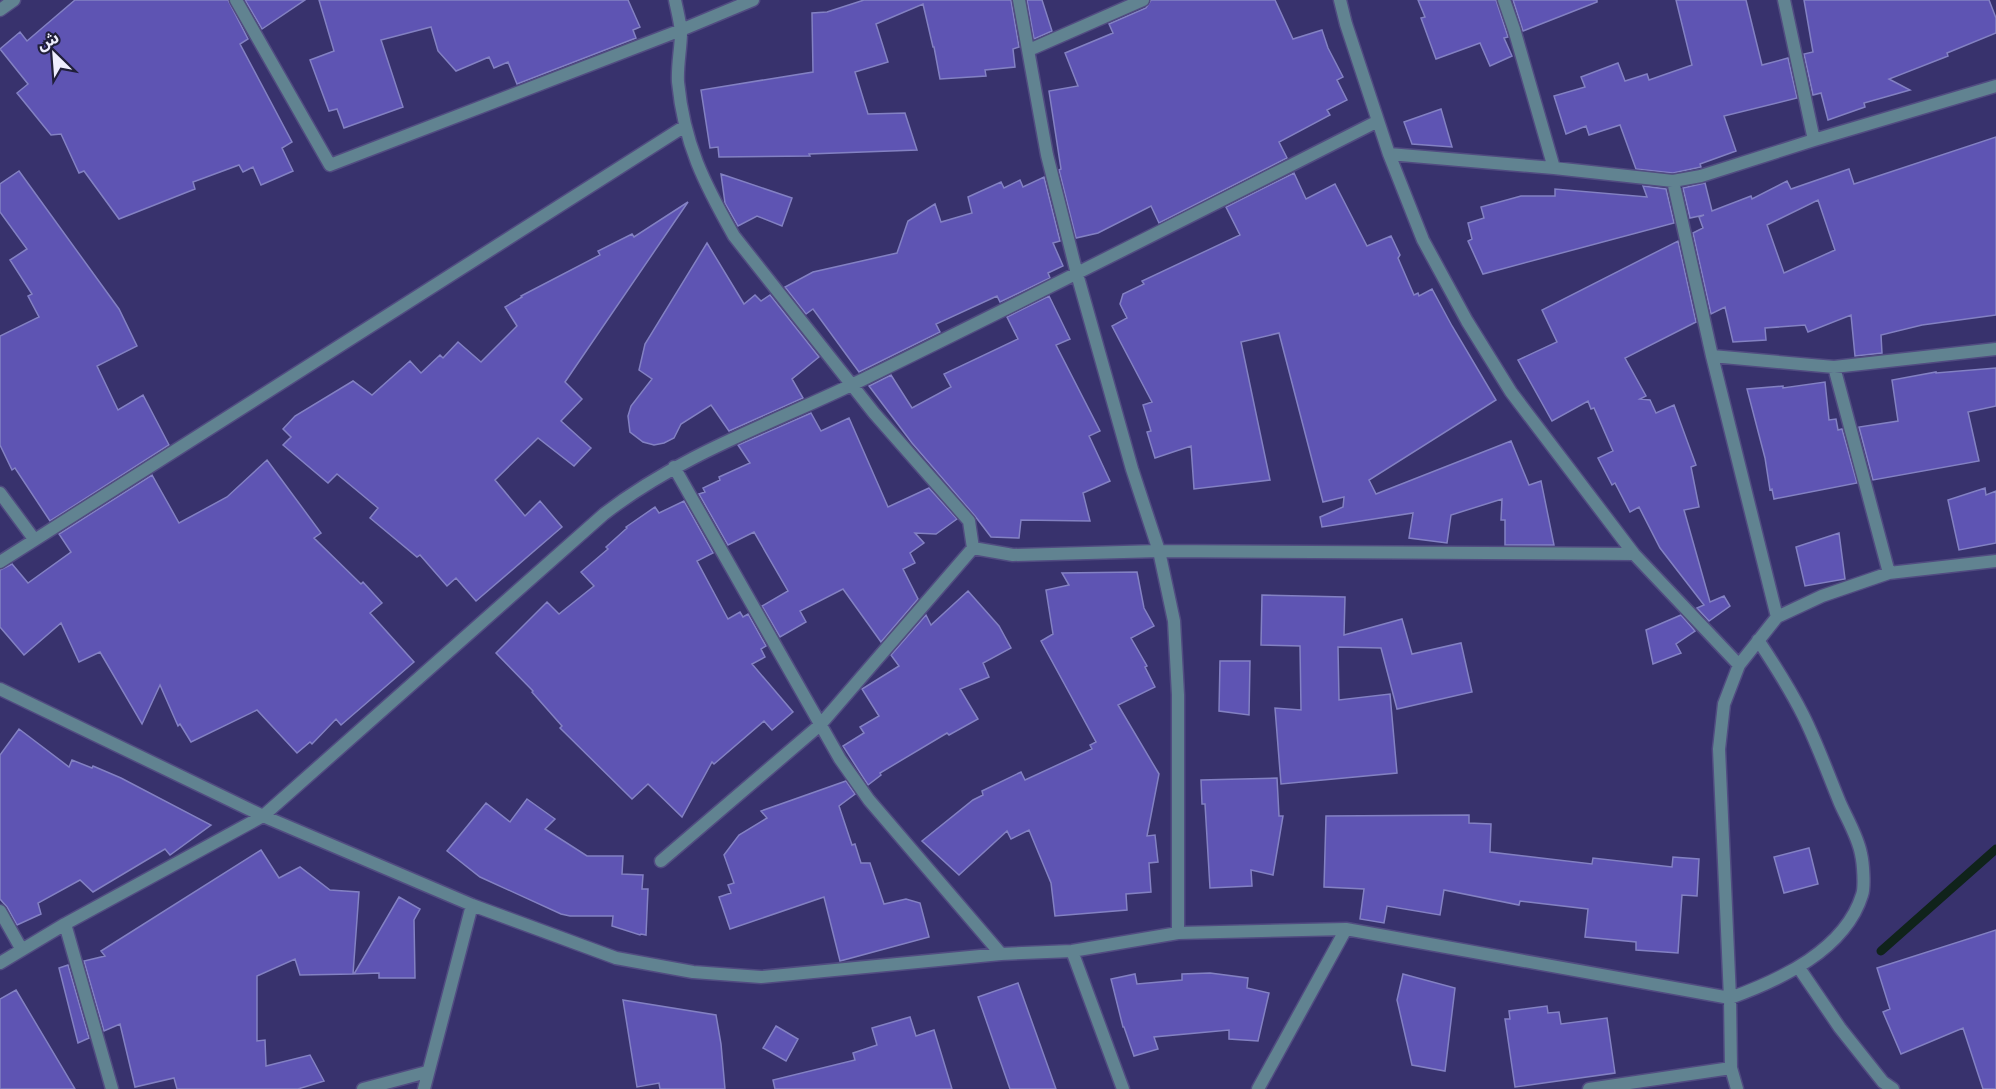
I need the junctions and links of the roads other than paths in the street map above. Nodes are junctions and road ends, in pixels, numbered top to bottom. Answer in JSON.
{"nodes":[{"id":1,"x":14,"y":0,"type":"edge"},
{"id":2,"x":236,"y":0,"type":"edge"},
{"id":3,"x":675,"y":0,"type":"edge"},
{"id":4,"x":753,"y":0,"type":"edge"},
{"id":5,"x":1019,"y":0,"type":"edge"},
{"id":6,"x":1143,"y":0,"type":"edge"},
{"id":7,"x":1340,"y":0,"type":"edge"},
{"id":8,"x":1504,"y":0,"type":"edge"},
{"id":9,"x":1784,"y":0,"type":"edge"},
{"id":10,"x":0,"y":10,"type":"edge"},
{"id":11,"x":681,"y":30,"type":"junction"},
{"id":12,"x":1029,"y":50,"type":"junction"},
{"id":13,"x":1996,"y":86,"type":"edge"},
{"id":14,"x":1378,"y":121,"type":"junction"},
{"id":15,"x":685,"y":126,"type":"junction"},
{"id":16,"x":1814,"y":140,"type":"junction"},
{"id":17,"x":1389,"y":154,"type":"junction"},
{"id":18,"x":1554,"y":168,"type":"junction"},
{"id":19,"x":1673,"y":181,"type":"junction"},
{"id":20,"x":1077,"y":274,"type":"junction"},
{"id":21,"x":1996,"y":349,"type":"edge"},
{"id":22,"x":1712,"y":356,"type":"junction"},
{"id":23,"x":1834,"y":367,"type":"junction"},
{"id":24,"x":852,"y":385,"type":"junction"},
{"id":25,"x":674,"y":467,"type":"junction"},
{"id":26,"x":0,"y":493,"type":"edge"},
{"id":27,"x":34,"y":539,"type":"junction"},
{"id":28,"x":973,"y":548,"type":"junction"},
{"id":29,"x":1159,"y":551,"type":"junction"},
{"id":30,"x":1634,"y":554,"type":"junction"},
{"id":31,"x":1996,"y":561,"type":"edge"},
{"id":32,"x":0,"y":562,"type":"edge"},
{"id":33,"x":1889,"y":573,"type":"junction"},
{"id":34,"x":1777,"y":617,"type":"junction"},
{"id":35,"x":1758,"y":640,"type":"junction"},
{"id":36,"x":1739,"y":665,"type":"junction"},
{"id":37,"x":0,"y":689,"type":"edge"},
{"id":38,"x":820,"y":725,"type":"junction"},
{"id":39,"x":263,"y":816,"type":"junction"},
{"id":40,"x":661,"y":861,"type":"dead end"},
{"id":41,"x":472,"y":905,"type":"junction"},
{"id":42,"x":0,"y":911,"type":"edge"},
{"id":43,"x":65,"y":924,"type":"junction"},
{"id":44,"x":1346,"y":928,"type":"junction"},
{"id":45,"x":1178,"y":933,"type":"junction"},
{"id":46,"x":22,"y":950,"type":"junction"},
{"id":47,"x":1072,"y":951,"type":"junction"},
{"id":48,"x":1001,"y":954,"type":"junction"},
{"id":49,"x":0,"y":963,"type":"edge"},
{"id":50,"x":1799,"y":968,"type":"junction"},
{"id":51,"x":1730,"y":998,"type":"junction"},
{"id":52,"x":1731,"y":1068,"type":"junction"},
{"id":53,"x":427,"y":1072,"type":"junction"},
{"id":54,"x":112,"y":1089,"type":"edge"},
{"id":55,"x":363,"y":1089,"type":"edge"},
{"id":56,"x":424,"y":1089,"type":"edge"},
{"id":57,"x":1123,"y":1089,"type":"edge"},
{"id":58,"x":1258,"y":1089,"type":"edge"},
{"id":59,"x":1589,"y":1089,"type":"edge"},
{"id":60,"x":1737,"y":1089,"type":"edge"},
{"id":61,"x":1893,"y":1089,"type":"edge"}],
"edges":[{"from":1,"to":10,"type":"street"},
{"from":2,"to":11,"type":"street"},
{"from":3,"to":11,"type":"street"},
{"from":4,"to":11,"type":"street"},
{"from":5,"to":12,"type":"street"},
{"from":6,"to":12,"type":"street"},
{"from":7,"to":14,"type":"street"},
{"from":8,"to":18,"type":"street"},
{"from":9,"to":16,"type":"street"},
{"from":11,"to":15,"type":"street"},
{"from":12,"to":20,"type":"street"},
{"from":13,"to":16,"type":"street"},
{"from":14,"to":17,"type":"street"},
{"from":14,"to":20,"type":"street"},
{"from":15,"to":24,"type":"street"},
{"from":15,"to":27,"type":"street"},
{"from":16,"to":19,"type":"street"},
{"from":17,"to":18,"type":"street"},
{"from":17,"to":30,"type":"street"},
{"from":18,"to":19,"type":"street"},
{"from":19,"to":22,"type":"street"},
{"from":20,"to":24,"type":"street"},
{"from":20,"to":29,"type":"street"},
{"from":21,"to":23,"type":"street"},
{"from":22,"to":23,"type":"street"},
{"from":22,"to":34,"type":"street"},
{"from":23,"to":33,"type":"street"},
{"from":24,"to":25,"type":"street"},
{"from":24,"to":28,"type":"street"},
{"from":25,"to":38,"type":"street"},
{"from":25,"to":39,"type":"street"},
{"from":26,"to":27,"type":"street"},
{"from":27,"to":32,"type":"street"},
{"from":28,"to":29,"type":"street"},
{"from":28,"to":38,"type":"street"},
{"from":29,"to":30,"type":"street"},
{"from":29,"to":45,"type":"street"},
{"from":30,"to":36,"type":"street"},
{"from":31,"to":33,"type":"street"},
{"from":33,"to":34,"type":"street"},
{"from":34,"to":35,"type":"street"},
{"from":35,"to":36,"type":"street"},
{"from":35,"to":50,"type":"street"},
{"from":36,"to":51,"type":"street"},
{"from":37,"to":39,"type":"street"},
{"from":38,"to":40,"type":"street"},
{"from":38,"to":48,"type":"street"},
{"from":39,"to":41,"type":"street"},
{"from":39,"to":43,"type":"street"},
{"from":41,"to":48,"type":"street"},
{"from":41,"to":53,"type":"street"},
{"from":42,"to":46,"type":"street"},
{"from":43,"to":46,"type":"street"},
{"from":43,"to":54,"type":"street"},
{"from":44,"to":45,"type":"street"},
{"from":44,"to":51,"type":"street"},
{"from":44,"to":58,"type":"street"},
{"from":45,"to":47,"type":"street"},
{"from":46,"to":49,"type":"street"},
{"from":47,"to":48,"type":"street"},
{"from":47,"to":57,"type":"street"},
{"from":50,"to":51,"type":"street"},
{"from":50,"to":61,"type":"street"},
{"from":51,"to":52,"type":"street"},
{"from":52,"to":59,"type":"street"},
{"from":52,"to":60,"type":"street"},
{"from":53,"to":55,"type":"street"},
{"from":53,"to":56,"type":"street"}]}
